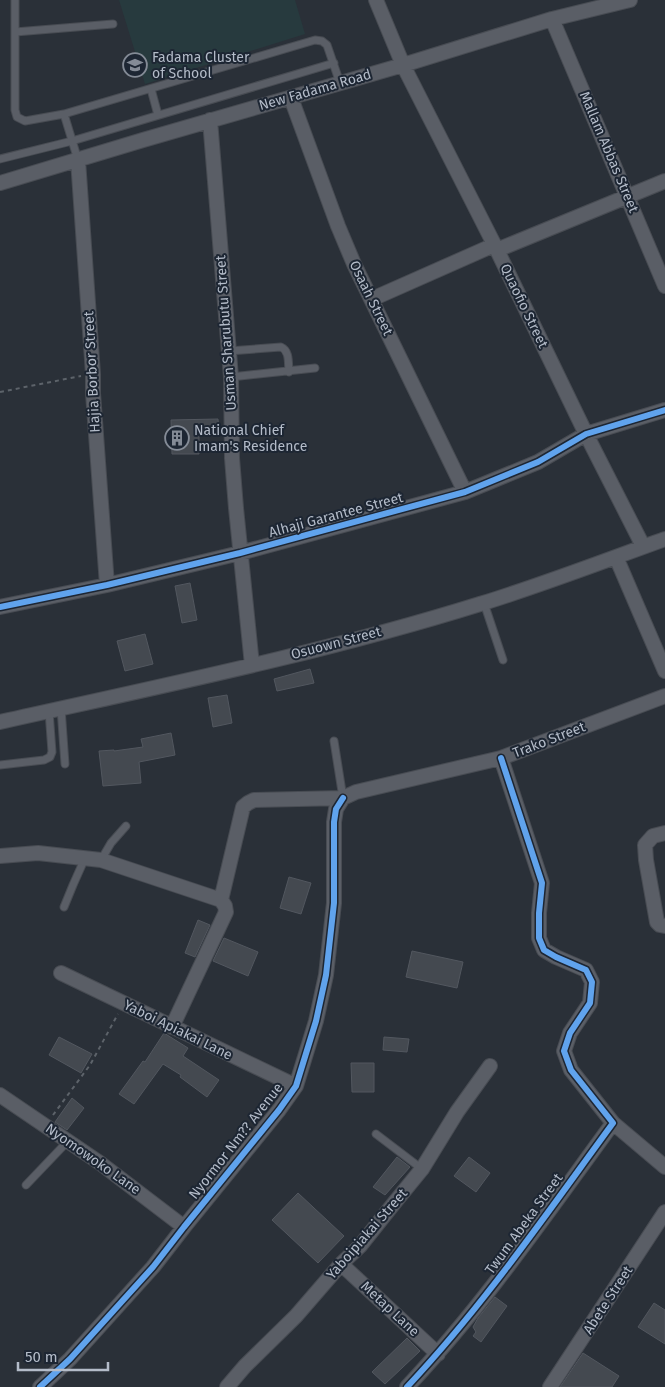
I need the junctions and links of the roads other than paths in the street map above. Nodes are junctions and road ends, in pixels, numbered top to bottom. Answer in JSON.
{"nodes":[{"id":1,"x":15,"y":0,"type":"edge"},
{"id":2,"x":376,"y":0,"type":"edge"},
{"id":3,"x":630,"y":0,"type":"edge"},
{"id":4,"x":552,"y":19,"type":"junction"},
{"id":5,"x":113,"y":24,"type":"dead end"},
{"id":6,"x":15,"y":32,"type":"junction"},
{"id":7,"x":334,"y":63,"type":"junction"},
{"id":8,"x":403,"y":65,"type":"junction"},
{"id":9,"x":340,"y":83,"type":"junction"},
{"id":10,"x":151,"y":88,"type":"junction"},
{"id":11,"x":291,"y":98,"type":"junction"},
{"id":12,"x":64,"y":114,"type":"junction"},
{"id":13,"x":158,"y":115,"type":"junction"},
{"id":14,"x":210,"y":120,"type":"junction"},
{"id":15,"x":72,"y":141,"type":"junction"},
{"id":16,"x":0,"y":159,"type":"edge"},
{"id":17,"x":78,"y":160,"type":"junction"},
{"id":18,"x":665,"y":181,"type":"edge"},
{"id":19,"x":0,"y":183,"type":"edge"},
{"id":20,"x":628,"y":196,"type":"junction"},
{"id":21,"x":496,"y":248,"type":"junction"},
{"id":22,"x":665,"y":286,"type":"edge"},
{"id":23,"x":372,"y":299,"type":"junction"},
{"id":24,"x":229,"y":351,"type":"junction"},
{"id":25,"x":315,"y":368,"type":"dead end"},
{"id":26,"x":289,"y":372,"type":"junction"},
{"id":27,"x":231,"y":376,"type":"junction"},
{"id":28,"x":665,"y":410,"type":"edge"},
{"id":29,"x":586,"y":434,"type":"junction"},
{"id":30,"x":465,"y":492,"type":"junction"},
{"id":31,"x":665,"y":538,"type":"edge"},
{"id":32,"x":643,"y":546,"type":"junction"},
{"id":33,"x":240,"y":553,"type":"junction"},
{"id":34,"x":616,"y":557,"type":"junction"},
{"id":35,"x":107,"y":585,"type":"junction"},
{"id":36,"x":484,"y":603,"type":"junction"},
{"id":37,"x":0,"y":606,"type":"edge"},
{"id":38,"x":503,"y":660,"type":"dead end"},
{"id":39,"x":252,"y":665,"type":"junction"},
{"id":40,"x":665,"y":671,"type":"edge"},
{"id":41,"x":665,"y":696,"type":"edge"},
{"id":42,"x":55,"y":709,"type":"junction"},
{"id":43,"x":0,"y":722,"type":"edge"},
{"id":44,"x":334,"y":742,"type":"dead end"},
{"id":45,"x":501,"y":758,"type":"junction"},
{"id":46,"x":65,"y":764,"type":"dead end"},
{"id":47,"x":0,"y":765,"type":"edge"},
{"id":48,"x":343,"y":798,"type":"junction"},
{"id":49,"x":126,"y":826,"type":"dead end"},
{"id":50,"x":665,"y":833,"type":"edge"},
{"id":51,"x":0,"y":856,"type":"edge"},
{"id":52,"x":86,"y":858,"type":"junction"},
{"id":53,"x":101,"y":860,"type":"junction"},
{"id":54,"x":221,"y":900,"type":"junction"},
{"id":55,"x":64,"y":907,"type":"dead end"},
{"id":56,"x":665,"y":926,"type":"edge"},
{"id":57,"x":61,"y":973,"type":"dead end"},
{"id":58,"x":172,"y":1027,"type":"junction"},
{"id":59,"x":490,"y":1066,"type":"dead end"},
{"id":60,"x":296,"y":1086,"type":"junction"},
{"id":61,"x":0,"y":1095,"type":"edge"},
{"id":62,"x":613,"y":1123,"type":"junction"},
{"id":63,"x":376,"y":1134,"type":"dead end"},
{"id":64,"x":68,"y":1141,"type":"junction"},
{"id":65,"x":665,"y":1168,"type":"edge"},
{"id":66,"x":422,"y":1169,"type":"junction"},
{"id":67,"x":26,"y":1185,"type":"dead end"},
{"id":68,"x":665,"y":1212,"type":"edge"},
{"id":69,"x":184,"y":1227,"type":"junction"},
{"id":70,"x":341,"y":1264,"type":"junction"},
{"id":71,"x":438,"y":1354,"type":"junction"},
{"id":72,"x":40,"y":1387,"type":"edge"},
{"id":73,"x":227,"y":1387,"type":"edge"},
{"id":74,"x":407,"y":1387,"type":"edge"},
{"id":75,"x":550,"y":1387,"type":"edge"}],
"edges":[{"from":1,"to":6,"type":"lane"},
{"from":2,"to":8,"type":"street","name":"Quaofio Street"},
{"from":3,"to":4,"type":"street","name":"New Fadama Road"},
{"from":4,"to":8,"type":"street","name":"New Fadama Road"},
{"from":4,"to":20,"type":"street","name":"Mallam Abbas Street"},
{"from":5,"to":6,"type":"lane"},
{"from":6,"to":12,"type":"lane"},
{"from":7,"to":9,"type":"lane"},
{"from":7,"to":10,"type":"lane"},
{"from":7,"to":13,"type":"lane"},
{"from":8,"to":9,"type":"street","name":"New Fadama Road"},
{"from":8,"to":21,"type":"street","name":"Quaofio Street"},
{"from":9,"to":11,"type":"street","name":"New Fadama Road"},
{"from":10,"to":12,"type":"lane"},
{"from":10,"to":13,"type":"lane"},
{"from":11,"to":14,"type":"street","name":"New Fadama Road"},
{"from":11,"to":23,"type":"street","name":"Osaah Street"},
{"from":12,"to":15,"type":"lane"},
{"from":13,"to":15,"type":"lane"},
{"from":14,"to":17,"type":"street","name":"New Fadama Road"},
{"from":14,"to":24,"type":"street","name":"Usman Sharubutu Street"},
{"from":15,"to":16,"type":"lane"},
{"from":15,"to":17,"type":"lane"},
{"from":17,"to":19,"type":"street","name":"New Fadama Road"},
{"from":17,"to":35,"type":"street","name":"Hajia Borbor Street"},
{"from":18,"to":20,"type":"street"},
{"from":20,"to":21,"type":"street"},
{"from":20,"to":22,"type":"street","name":"Mallam Abbas Street"},
{"from":21,"to":23,"type":"street"},
{"from":21,"to":29,"type":"street","name":"Quaofio Street"},
{"from":23,"to":30,"type":"street","name":"Osaah Street"},
{"from":24,"to":26,"type":"lane"},
{"from":24,"to":27,"type":"street","name":"Usman Sharubutu Street"},
{"from":25,"to":26,"type":"lane"},
{"from":26,"to":27,"type":"lane"},
{"from":27,"to":33,"type":"street","name":"Usman Sharubutu Street"},
{"from":28,"to":29,"type":"street","name":"Alhaji Garantee Street"},
{"from":29,"to":30,"type":"street","name":"Alhaji Garantee Street"},
{"from":29,"to":32,"type":"street","name":"Quaofio Street"},
{"from":30,"to":33,"type":"street","name":"Alhaji Garantee Street"},
{"from":31,"to":32,"type":"street","name":"Osuown Street"},
{"from":32,"to":34,"type":"street","name":"Osuown Street"},
{"from":33,"to":35,"type":"street","name":"Alhaji Garantee Street"},
{"from":33,"to":39,"type":"street","name":"Usman Sharubutu Street"},
{"from":34,"to":36,"type":"street","name":"Osuown Street"},
{"from":34,"to":40,"type":"street"},
{"from":35,"to":37,"type":"street","name":"Alhaji Garantee Street"},
{"from":36,"to":38,"type":"lane"},
{"from":36,"to":39,"type":"street","name":"Osuown Street"},
{"from":39,"to":42,"type":"street","name":"Osuown Street"},
{"from":41,"to":45,"type":"street","name":"Trako Street"},
{"from":42,"to":43,"type":"street","name":"Osuown Street"},
{"from":42,"to":46,"type":"lane"},
{"from":42,"to":47,"type":"lane"},
{"from":44,"to":48,"type":"lane"},
{"from":45,"to":48,"type":"street","name":"Trako Street"},
{"from":45,"to":62,"type":"street"},
{"from":48,"to":54,"type":"street","name":"Trako Street"},
{"from":48,"to":60,"type":"street","name":"Nyormor Nm?? Avenue"},
{"from":49,"to":53,"type":"lane"},
{"from":50,"to":56,"type":"street"},
{"from":51,"to":52,"type":"street"},
{"from":52,"to":53,"type":"street"},
{"from":52,"to":55,"type":"lane"},
{"from":53,"to":54,"type":"street"},
{"from":54,"to":58,"type":"street","name":"Trako Street"},
{"from":57,"to":58,"type":"street","name":"Yaboi Apiakai Lane"},
{"from":58,"to":60,"type":"street","name":"Yaboi Apiakai Lane"},
{"from":59,"to":66,"type":"street","name":"Yaboipiakai Street"},
{"from":60,"to":69,"type":"street","name":"Nyormor Nm?? Avenue"},
{"from":61,"to":64,"type":"street","name":"Nyomowoko Lane"},
{"from":62,"to":65,"type":"street"},
{"from":62,"to":71,"type":"street","name":"Twum Abeka Street"},
{"from":63,"to":66,"type":"lane"},
{"from":64,"to":67,"type":"lane"},
{"from":64,"to":69,"type":"street","name":"Nyomowoko Lane"},
{"from":66,"to":70,"type":"street","name":"Yaboipiakai Street"},
{"from":68,"to":75,"type":"street","name":"Abete Street"},
{"from":69,"to":72,"type":"street","name":"Nyormor Nm?? Avenue"},
{"from":70,"to":71,"type":"street","name":"Metap Lane"},
{"from":70,"to":73,"type":"street","name":"Yaboipiakai Street"},
{"from":71,"to":74,"type":"street","name":"Twum Abeka Street"}]}
